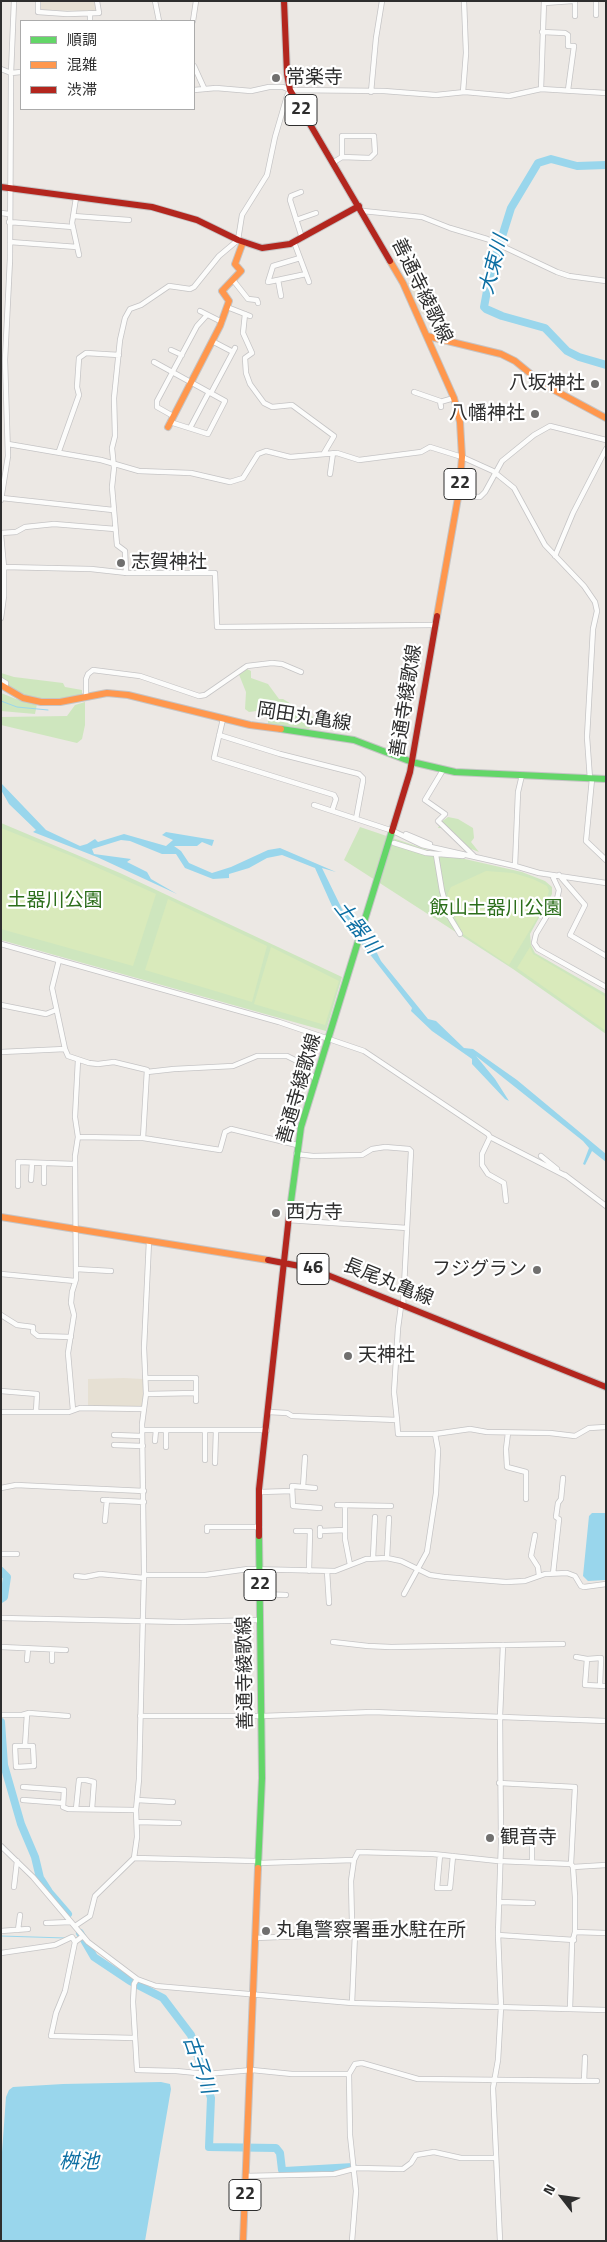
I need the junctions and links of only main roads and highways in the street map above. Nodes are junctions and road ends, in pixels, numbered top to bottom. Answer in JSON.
{"nodes":[{"id":1,"x":284,"y":1,"type":"edge"},
{"id":2,"x":1,"y":187,"type":"edge"},
{"id":3,"x":361,"y":209,"type":"junction"},
{"id":4,"x":241,"y":241,"type":"junction"},
{"id":5,"x":427,"y":336,"type":"junction"},
{"id":6,"x":606,"y":418,"type":"edge"},
{"id":7,"x":170,"y":421,"type":"road end"},
{"id":8,"x":3,"y":687,"type":"edge"},
{"id":9,"x":412,"y":762,"type":"junction"},
{"id":10,"x":606,"y":779,"type":"edge"},
{"id":11,"x":1,"y":1217,"type":"edge"},
{"id":12,"x":283,"y":1262,"type":"junction"},
{"id":13,"x":606,"y":1387,"type":"edge"},
{"id":14,"x":242,"y":2241,"type":"edge"}],
"edges":[{"from":1,"to":3,"type":"main road","name":"善通寺綾歌線","number":"22"},
{"from":2,"to":4,"type":"main road"},
{"from":3,"to":4,"type":"main road"},
{"from":3,"to":5,"type":"main road","name":"善通寺綾歌線","number":"22"},
{"from":4,"to":7,"type":"main road"},
{"from":5,"to":6,"type":"main road"},
{"from":5,"to":9,"type":"main road","name":"善通寺綾歌線","number":"22"},
{"from":8,"to":9,"type":"main road","name":"岡田丸亀線"},
{"from":9,"to":10,"type":"main road","name":"岡田丸亀線"},
{"from":9,"to":12,"type":"main road","name":"善通寺綾歌線","number":"22"},
{"from":11,"to":12,"type":"main road","name":"長尾丸亀線","number":"46"},
{"from":12,"to":13,"type":"main road","name":"長尾丸亀線","number":"46"},
{"from":12,"to":14,"type":"main road","name":"善通寺綾歌線","number":"22"}]}
